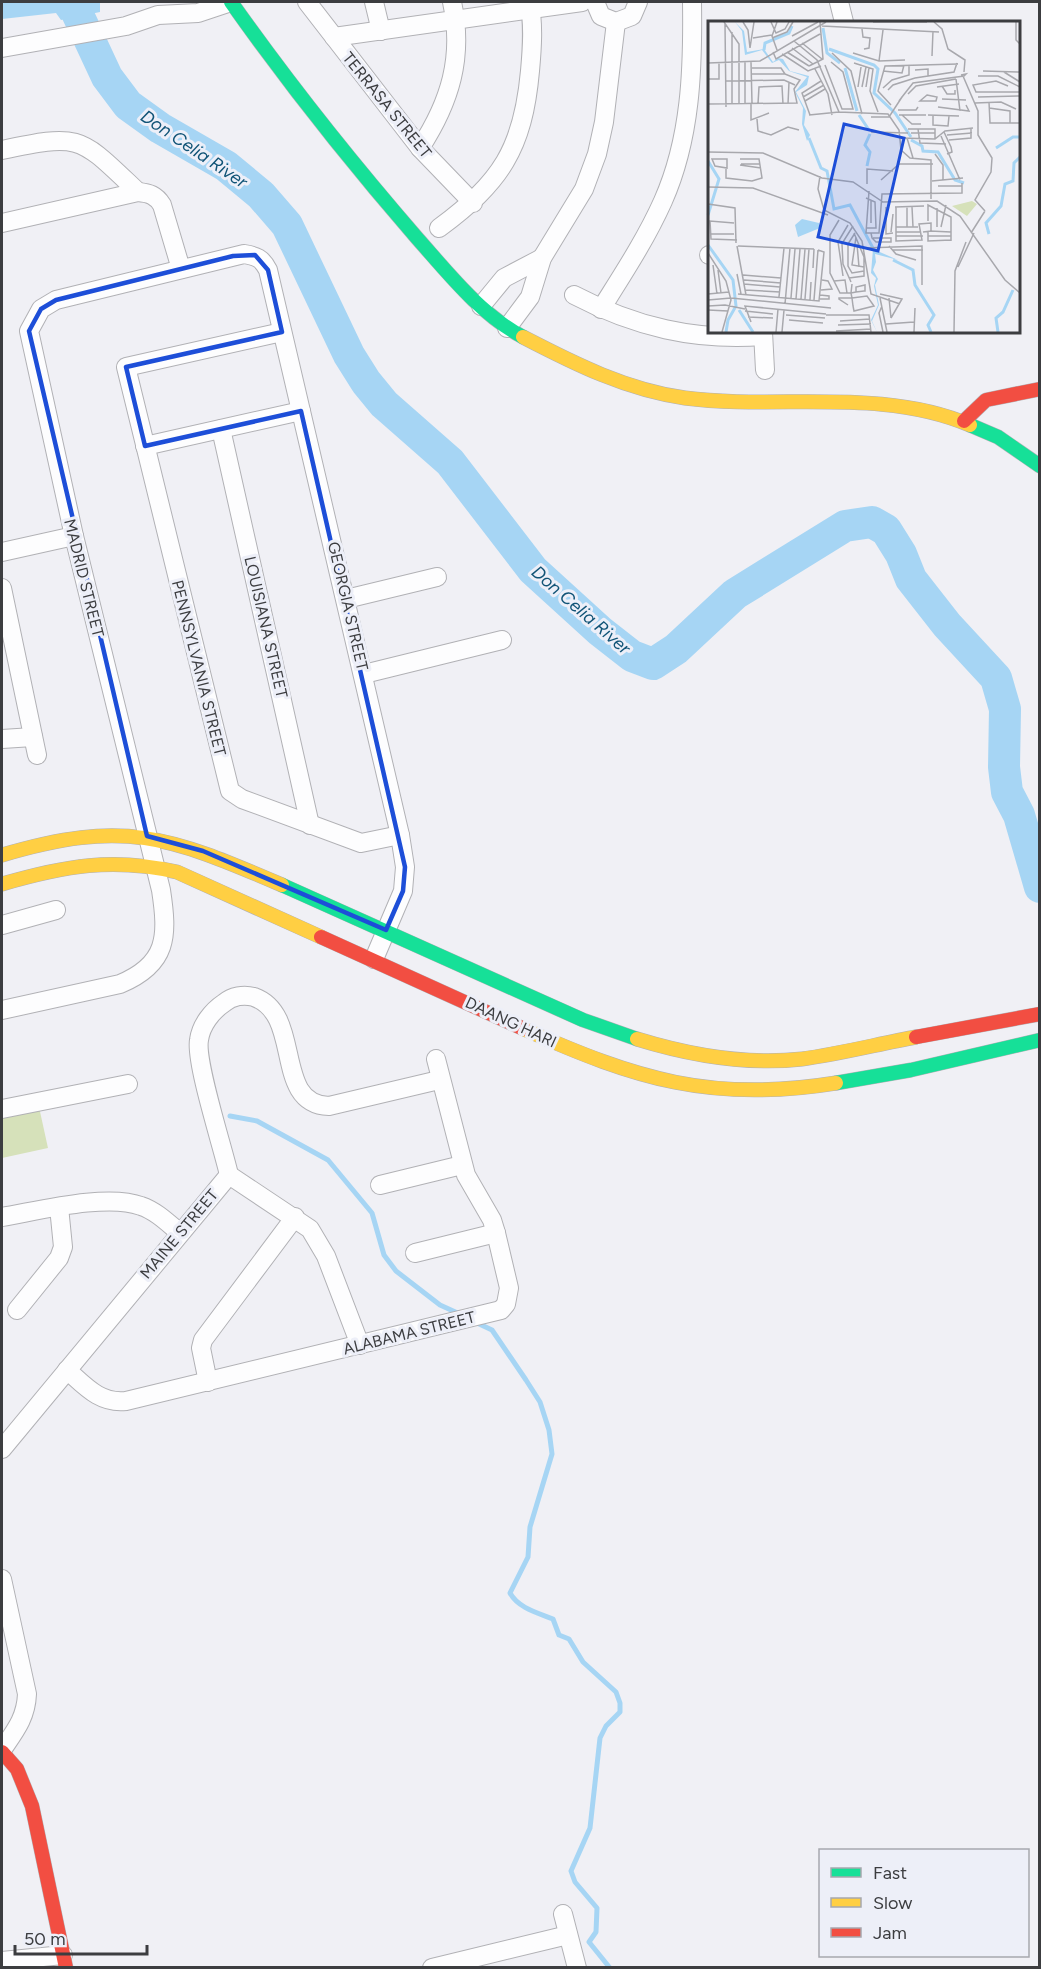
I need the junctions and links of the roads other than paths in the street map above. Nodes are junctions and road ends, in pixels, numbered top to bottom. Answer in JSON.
{"nodes":[{"id":1,"x":231,"y":2,"type":"edge"},
{"id":2,"x":307,"y":2,"type":"edge"},
{"id":3,"x":374,"y":2,"type":"edge"},
{"id":4,"x":452,"y":2,"type":"edge"},
{"id":5,"x":582,"y":2,"type":"edge"},
{"id":6,"x":595,"y":2,"type":"edge"},
{"id":7,"x":638,"y":2,"type":"edge"},
{"id":8,"x":692,"y":2,"type":"edge"},
{"id":9,"x":839,"y":2,"type":"edge"},
{"id":10,"x":530,"y":5,"type":"edge"},
{"id":11,"x":160,"y":8,"type":"edge"},
{"id":12,"x":456,"y":20,"type":"junction"},
{"id":13,"x":844,"y":21,"type":"edge"},
{"id":14,"x":616,"y":22,"type":"junction"},
{"id":15,"x":381,"y":31,"type":"junction"},
{"id":16,"x":334,"y":38,"type":"junction"},
{"id":17,"x":2,"y":48,"type":"edge"},
{"id":18,"x":420,"y":148,"type":"junction"},
{"id":19,"x":2,"y":150,"type":"edge"},
{"id":20,"x":138,"y":192,"type":"junction"},
{"id":21,"x":472,"y":203,"type":"junction"},
{"id":22,"x":2,"y":223,"type":"edge"},
{"id":23,"x":439,"y":228,"type":"dead end"},
{"id":24,"x":542,"y":258,"type":"junction"},
{"id":25,"x":181,"y":269,"type":"junction"},
{"id":26,"x":574,"y":295,"type":"dead end"},
{"id":27,"x":481,"y":306,"type":"junction"},
{"id":28,"x":601,"y":309,"type":"junction"},
{"id":29,"x":507,"y":328,"type":"junction"},
{"id":30,"x":282,"y":332,"type":"junction"},
{"id":31,"x":763,"y":334,"type":"edge"},
{"id":32,"x":765,"y":370,"type":"dead end"},
{"id":33,"x":1040,"y":390,"type":"edge"},
{"id":34,"x":301,"y":411,"type":"junction"},
{"id":35,"x":964,"y":421,"type":"junction"},
{"id":36,"x":221,"y":429,"type":"junction"},
{"id":37,"x":145,"y":446,"type":"junction"},
{"id":38,"x":1040,"y":466,"type":"edge"},
{"id":39,"x":74,"y":536,"type":"junction"},
{"id":40,"x":2,"y":552,"type":"edge"},
{"id":41,"x":437,"y":577,"type":"dead end"},
{"id":42,"x":2,"y":588,"type":"edge"},
{"id":43,"x":346,"y":599,"type":"junction"},
{"id":44,"x":502,"y":640,"type":"dead end"},
{"id":45,"x":364,"y":674,"type":"junction"},
{"id":46,"x":33,"y":736,"type":"junction"},
{"id":47,"x":2,"y":739,"type":"edge"},
{"id":48,"x":37,"y":755,"type":"dead end"},
{"id":49,"x":310,"y":825,"type":"junction"},
{"id":50,"x":400,"y":835,"type":"junction"},
{"id":51,"x":147,"y":836,"type":"junction"},
{"id":52,"x":2,"y":855,"type":"edge"},
{"id":53,"x":155,"y":866,"type":"junction"},
{"id":54,"x":2,"y":884,"type":"edge"},
{"id":55,"x":56,"y":910,"type":"dead end"},
{"id":56,"x":2,"y":925,"type":"edge"},
{"id":57,"x":387,"y":930,"type":"junction"},
{"id":58,"x":374,"y":959,"type":"junction"},
{"id":59,"x":2,"y":1010,"type":"edge"},
{"id":60,"x":1040,"y":1014,"type":"edge"},
{"id":61,"x":1040,"y":1040,"type":"edge"},
{"id":62,"x":436,"y":1059,"type":"dead end"},
{"id":63,"x":440,"y":1080,"type":"junction"},
{"id":64,"x":128,"y":1084,"type":"dead end"},
{"id":65,"x":2,"y":1109,"type":"edge"},
{"id":66,"x":462,"y":1165,"type":"junction"},
{"id":67,"x":229,"y":1175,"type":"junction"},
{"id":68,"x":380,"y":1185,"type":"dead end"},
{"id":69,"x":59,"y":1207,"type":"junction"},
{"id":70,"x":2,"y":1217,"type":"edge"},
{"id":71,"x":295,"y":1217,"type":"junction"},
{"id":72,"x":180,"y":1233,"type":"junction"},
{"id":73,"x":496,"y":1233,"type":"junction"},
{"id":74,"x":415,"y":1253,"type":"dead end"},
{"id":75,"x":17,"y":1310,"type":"dead end"},
{"id":76,"x":360,"y":1345,"type":"junction"},
{"id":77,"x":67,"y":1370,"type":"junction"},
{"id":78,"x":208,"y":1382,"type":"junction"},
{"id":79,"x":2,"y":1449,"type":"edge"},
{"id":80,"x":2,"y":1579,"type":"edge"},
{"id":81,"x":2,"y":1751,"type":"edge"},
{"id":82,"x":563,"y":1914,"type":"dead end"},
{"id":83,"x":568,"y":1935,"type":"junction"},
{"id":84,"x":502,"y":1959,"type":"edge"},
{"id":85,"x":2,"y":1961,"type":"edge"},
{"id":86,"x":64,"y":1961,"type":"edge"},
{"id":87,"x":432,"y":1968,"type":"edge"},
{"id":88,"x":577,"y":1968,"type":"edge"}],
"edges":[{"from":1,"to":11,"type":"street"},
{"from":1,"to":27,"type":"main road"},
{"from":2,"to":16,"type":"street","name":"TERRASA STREET"},
{"from":3,"to":15,"type":"street"},
{"from":4,"to":12,"type":"street"},
{"from":5,"to":10,"type":"street"},
{"from":6,"to":14,"type":"street"},
{"from":7,"to":14,"type":"street"},
{"from":8,"to":28,"type":"street"},
{"from":9,"to":13,"type":"street"},
{"from":10,"to":12,"type":"street"},
{"from":10,"to":21,"type":"street"},
{"from":11,"to":17,"type":"street"},
{"from":12,"to":15,"type":"street"},
{"from":12,"to":18,"type":"street"},
{"from":14,"to":24,"type":"street"},
{"from":15,"to":16,"type":"street"},
{"from":16,"to":18,"type":"street","name":"TERRASA STREET"},
{"from":18,"to":21,"type":"street","name":"TERRASA STREET"},
{"from":19,"to":20,"type":"street"},
{"from":20,"to":22,"type":"street"},
{"from":20,"to":25,"type":"street"},
{"from":21,"to":23,"type":"street"},
{"from":24,"to":27,"type":"street"},
{"from":24,"to":29,"type":"street"},
{"from":25,"to":30,"type":"street","name":"GEORGIA STREET"},
{"from":25,"to":39,"type":"street","name":"MADRID STREET"},
{"from":26,"to":28,"type":"street"},
{"from":27,"to":29,"type":"main road"},
{"from":28,"to":31,"type":"street"},
{"from":29,"to":35,"type":"main road"},
{"from":30,"to":34,"type":"street","name":"GEORGIA STREET"},
{"from":30,"to":37,"type":"street","name":"PENNSYLVANIA STREET"},
{"from":31,"to":32,"type":"street"},
{"from":33,"to":35,"type":"main road"},
{"from":34,"to":36,"type":"street"},
{"from":34,"to":43,"type":"street","name":"GEORGIA STREET"},
{"from":35,"to":38,"type":"main road"},
{"from":36,"to":37,"type":"street"},
{"from":36,"to":49,"type":"street","name":"LOUISIANA STREET"},
{"from":37,"to":49,"type":"street","name":"PENNSYLVANIA STREET"},
{"from":39,"to":40,"type":"street"},
{"from":39,"to":51,"type":"street","name":"MADRID STREET"},
{"from":41,"to":43,"type":"street"},
{"from":42,"to":46,"type":"street"},
{"from":43,"to":45,"type":"street","name":"GEORGIA STREET"},
{"from":44,"to":45,"type":"street"},
{"from":45,"to":50,"type":"street","name":"GEORGIA STREET"},
{"from":46,"to":47,"type":"street"},
{"from":46,"to":48,"type":"street"},
{"from":49,"to":50,"type":"street","name":"PENNSYLVANIA STREET"},
{"from":50,"to":57,"type":"street","name":"GEORGIA STREET"},
{"from":51,"to":52,"type":"main road","name":"DAANG HARI"},
{"from":51,"to":53,"type":"street","name":"MADRID STREET"},
{"from":51,"to":57,"type":"main road","name":"DAANG HARI"},
{"from":53,"to":54,"type":"main road","name":"DAANG HARI"},
{"from":53,"to":58,"type":"main road","name":"DAANG HARI"},
{"from":53,"to":59,"type":"street","name":"MADRID STREET"},
{"from":55,"to":56,"type":"street"},
{"from":57,"to":58,"type":"street","name":"GEORGIA STREET"},
{"from":57,"to":60,"type":"main road","name":"DAANG HARI"},
{"from":58,"to":61,"type":"main road","name":"DAANG HARI"},
{"from":62,"to":63,"type":"street","name":"ALABAMA STREET"},
{"from":63,"to":66,"type":"street","name":"ALABAMA STREET"},
{"from":63,"to":67,"type":"street","name":"MAINE STREET"},
{"from":64,"to":65,"type":"street"},
{"from":66,"to":68,"type":"street"},
{"from":66,"to":73,"type":"street","name":"ALABAMA STREET"},
{"from":67,"to":71,"type":"street"},
{"from":67,"to":72,"type":"street","name":"MAINE STREET"},
{"from":69,"to":70,"type":"street"},
{"from":69,"to":72,"type":"street"},
{"from":69,"to":75,"type":"street"},
{"from":71,"to":76,"type":"street"},
{"from":71,"to":78,"type":"street"},
{"from":72,"to":77,"type":"street","name":"MAINE STREET"},
{"from":73,"to":74,"type":"street"},
{"from":73,"to":76,"type":"street","name":"ALABAMA STREET"},
{"from":76,"to":78,"type":"street","name":"ALABAMA STREET"},
{"from":77,"to":78,"type":"street","name":"ALABAMA STREET"},
{"from":77,"to":79,"type":"street","name":"MAINE STREET"},
{"from":80,"to":81,"type":"street"},
{"from":81,"to":86,"type":"main road"},
{"from":82,"to":83,"type":"street"},
{"from":83,"to":84,"type":"street"},
{"from":83,"to":88,"type":"street"},
{"from":84,"to":87,"type":"street"},
{"from":85,"to":86,"type":"street"}]}
